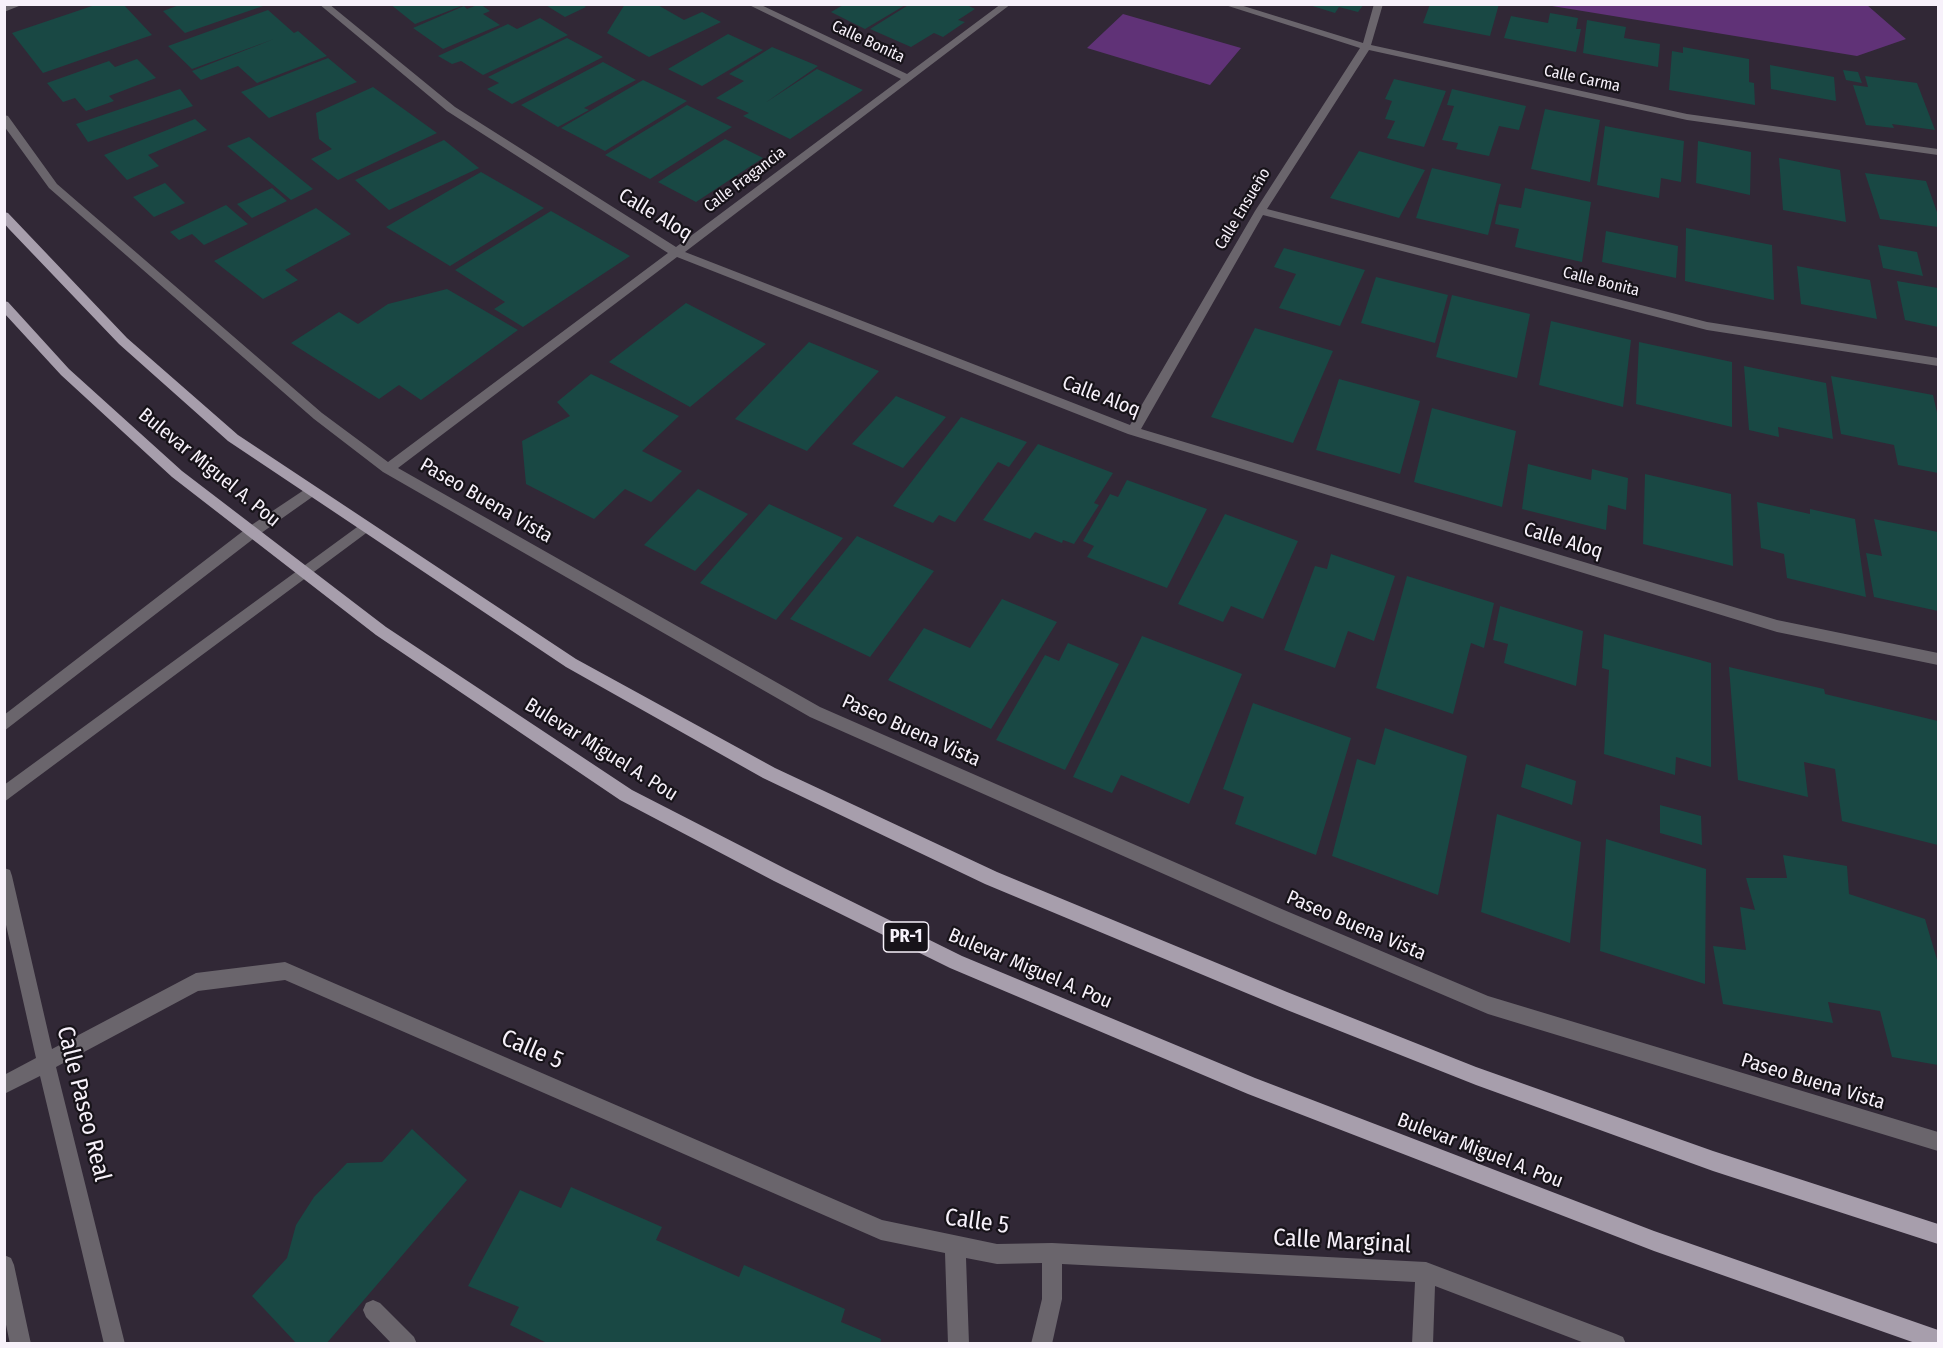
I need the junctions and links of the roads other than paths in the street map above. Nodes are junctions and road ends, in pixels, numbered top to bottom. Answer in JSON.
{"nodes":[{"id":1,"x":20,"y":4,"type":"edge"},
{"id":2,"x":323,"y":4,"type":"edge"},
{"id":3,"x":750,"y":4,"type":"edge"},
{"id":4,"x":1007,"y":4,"type":"edge"},
{"id":5,"x":1226,"y":4,"type":"edge"},
{"id":6,"x":1379,"y":4,"type":"edge"},
{"id":7,"x":4,"y":9,"type":"edge"},
{"id":8,"x":1366,"y":47,"type":"junction"},
{"id":9,"x":907,"y":78,"type":"junction"},
{"id":10,"x":4,"y":118,"type":"edge"},
{"id":11,"x":1938,"y":152,"type":"edge"},
{"id":12,"x":1260,"y":211,"type":"junction"},
{"id":13,"x":4,"y":215,"type":"edge"},
{"id":14,"x":676,"y":253,"type":"junction"},
{"id":15,"x":4,"y":305,"type":"edge"},
{"id":16,"x":1938,"y":362,"type":"edge"},
{"id":17,"x":1133,"y":431,"type":"junction"},
{"id":18,"x":388,"y":469,"type":"junction"},
{"id":19,"x":310,"y":490,"type":"junction"},
{"id":20,"x":364,"y":527,"type":"junction"},
{"id":21,"x":252,"y":532,"type":"junction"},
{"id":22,"x":305,"y":572,"type":"junction"},
{"id":23,"x":1938,"y":659,"type":"edge"},
{"id":24,"x":4,"y":724,"type":"edge"},
{"id":25,"x":4,"y":795,"type":"edge"},
{"id":26,"x":4,"y":876,"type":"edge"},
{"id":27,"x":45,"y":1063,"type":"junction"},
{"id":28,"x":4,"y":1085,"type":"edge"},
{"id":29,"x":1938,"y":1142,"type":"edge"},
{"id":30,"x":1938,"y":1234,"type":"edge"},
{"id":31,"x":955,"y":1246,"type":"junction"},
{"id":32,"x":1052,"y":1253,"type":"junction"},
{"id":33,"x":4,"y":1265,"type":"edge"},
{"id":34,"x":1426,"y":1272,"type":"junction"},
{"id":35,"x":373,"y":1310,"type":"dead end"},
{"id":36,"x":1938,"y":1340,"type":"edge"},
{"id":37,"x":21,"y":1344,"type":"edge"},
{"id":38,"x":115,"y":1344,"type":"edge"},
{"id":39,"x":407,"y":1344,"type":"edge"},
{"id":40,"x":959,"y":1344,"type":"edge"},
{"id":41,"x":1041,"y":1344,"type":"edge"},
{"id":42,"x":1422,"y":1344,"type":"edge"},
{"id":43,"x":1616,"y":1344,"type":"edge"}],
"edges":[{"from":1,"to":7,"type":"street"},
{"from":2,"to":14,"type":"street","name":"Calle Aloq"},
{"from":3,"to":9,"type":"street","name":"Calle Bonita"},
{"from":4,"to":9,"type":"street","name":"Calle Fragancia"},
{"from":5,"to":8,"type":"street","name":"Calle Carma"},
{"from":6,"to":8,"type":"street","name":"Calle Ensueño"},
{"from":8,"to":11,"type":"street","name":"Calle Carma"},
{"from":8,"to":12,"type":"street","name":"Calle Ensueño"},
{"from":9,"to":14,"type":"street","name":"Calle Fragancia"},
{"from":10,"to":18,"type":"street","name":"Paseo Buena Vista"},
{"from":12,"to":16,"type":"street","name":"Calle Bonita"},
{"from":12,"to":17,"type":"street","name":"Calle Ensueño"},
{"from":13,"to":19,"type":"main road","name":"Bulevar Miguel A. Pou"},
{"from":14,"to":17,"type":"street","name":"Calle Aloq"},
{"from":14,"to":18,"type":"street","name":"Calle Fragancia"},
{"from":15,"to":21,"type":"main road","name":"Bulevar Miguel A. Pou","number":"PR-1"},
{"from":17,"to":23,"type":"street","name":"Calle Aloq"},
{"from":18,"to":29,"type":"street","name":"Paseo Buena Vista"},
{"from":19,"to":20,"type":"main road","name":"Bulevar Miguel A. Pou"},
{"from":19,"to":21,"type":"street"},
{"from":20,"to":22,"type":"street"},
{"from":20,"to":30,"type":"main road","name":"Bulevar Miguel A. Pou"},
{"from":21,"to":22,"type":"main road","name":"Bulevar Miguel A. Pou","number":"PR-1"},
{"from":21,"to":24,"type":"street"},
{"from":22,"to":25,"type":"street"},
{"from":22,"to":36,"type":"main road","name":"Bulevar Miguel A. Pou","number":"PR-1"},
{"from":26,"to":27,"type":"street","name":"Calle Paseo Real"},
{"from":27,"to":28,"type":"street","name":"Calle 5"},
{"from":27,"to":31,"type":"street","name":"Calle 5"},
{"from":27,"to":38,"type":"street","name":"Calle Paseo Real"},
{"from":31,"to":32,"type":"street","name":"Calle 5"},
{"from":31,"to":40,"type":"street"},
{"from":32,"to":34,"type":"street","name":"Calle Marginal"},
{"from":32,"to":41,"type":"street"},
{"from":33,"to":37,"type":"street"},
{"from":34,"to":42,"type":"street"},
{"from":34,"to":43,"type":"street","name":"Calle Marginal"},
{"from":35,"to":39,"type":"street"}]}
